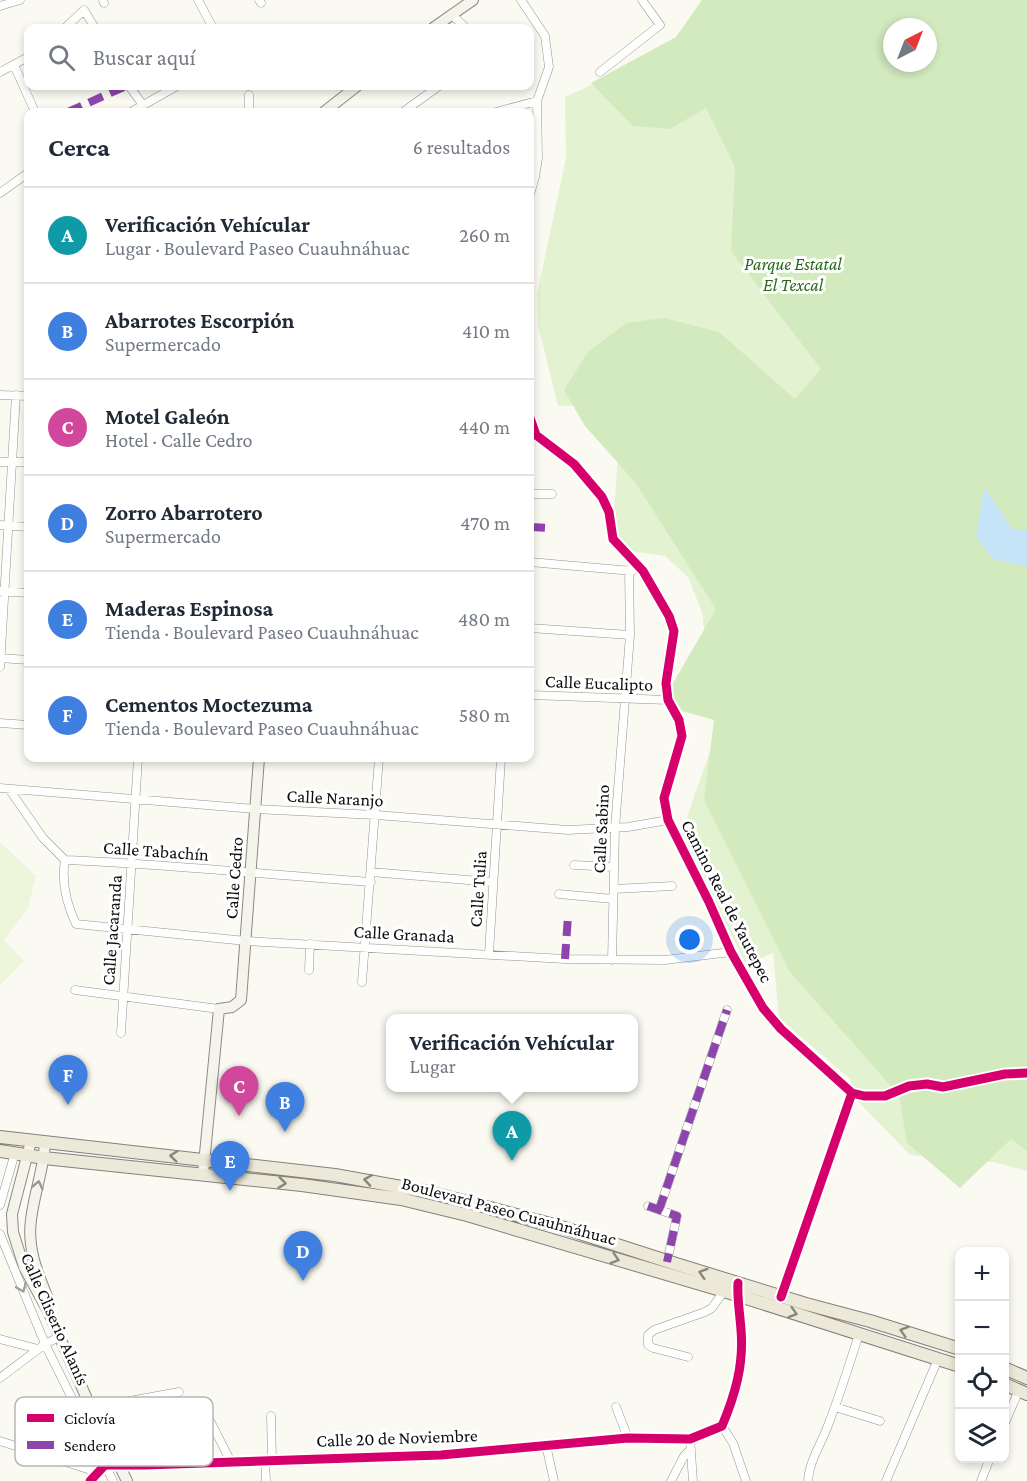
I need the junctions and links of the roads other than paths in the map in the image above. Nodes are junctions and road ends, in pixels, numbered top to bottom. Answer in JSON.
{"nodes":[{"id":1,"x":20,"y":0,"type":"edge"},
{"id":2,"x":198,"y":0,"type":"edge"},
{"id":3,"x":473,"y":0,"type":"edge"},
{"id":4,"x":521,"y":0,"type":"edge"},
{"id":5,"x":642,"y":0,"type":"edge"},
{"id":6,"x":0,"y":6,"type":"edge"},
{"id":7,"x":452,"y":15,"type":"junction"},
{"id":8,"x":69,"y":24,"type":"edge"},
{"id":9,"x":93,"y":24,"type":"edge"},
{"id":10,"x":211,"y":24,"type":"edge"},
{"id":11,"x":439,"y":24,"type":"edge"},
{"id":12,"x":462,"y":24,"type":"edge"},
{"id":13,"x":24,"y":59,"type":"edge"},
{"id":14,"x":14,"y":64,"type":"junction"},
{"id":15,"x":0,"y":72,"type":"edge"},
{"id":16,"x":600,"y":72,"type":"dead end"},
{"id":17,"x":24,"y":87,"type":"edge"},
{"id":18,"x":25,"y":90,"type":"edge"},
{"id":19,"x":132,"y":90,"type":"edge"},
{"id":20,"x":170,"y":90,"type":"edge"},
{"id":21,"x":352,"y":90,"type":"edge"},
{"id":22,"x":433,"y":90,"type":"edge"},
{"id":23,"x":249,"y":95,"type":"dead end"},
{"id":24,"x":537,"y":101,"type":"junction"},
{"id":25,"x":143,"y":105,"type":"junction"},
{"id":26,"x":33,"y":108,"type":"edge"},
{"id":27,"x":138,"y":108,"type":"edge"},
{"id":28,"x":249,"y":108,"type":"edge"},
{"id":29,"x":329,"y":108,"type":"edge"},
{"id":30,"x":409,"y":108,"type":"edge"},
{"id":31,"x":511,"y":108,"type":"edge"},
{"id":32,"x":534,"y":158,"type":"edge"},
{"id":33,"x":24,"y":176,"type":"edge"},
{"id":34,"x":534,"y":180,"type":"edge"},
{"id":35,"x":0,"y":193,"type":"edge"},
{"id":36,"x":0,"y":395,"type":"edge"},
{"id":37,"x":16,"y":395,"type":"junction"},
{"id":38,"x":24,"y":396,"type":"edge"},
{"id":39,"x":534,"y":436,"type":"edge"},
{"id":40,"x":0,"y":462,"type":"edge"},
{"id":41,"x":12,"y":462,"type":"junction"},
{"id":42,"x":24,"y":462,"type":"edge"},
{"id":43,"x":534,"y":494,"type":"edge"},
{"id":44,"x":552,"y":494,"type":"dead end"},
{"id":45,"x":4,"y":525,"type":"edge"},
{"id":46,"x":24,"y":527,"type":"edge"},
{"id":47,"x":534,"y":562,"type":"edge"},
{"id":48,"x":629,"y":570,"type":"junction"},
{"id":49,"x":643,"y":571,"type":"junction"},
{"id":50,"x":2,"y":591,"type":"edge"},
{"id":51,"x":24,"y":593,"type":"edge"},
{"id":52,"x":534,"y":628,"type":"edge"},
{"id":53,"x":630,"y":634,"type":"junction"},
{"id":54,"x":0,"y":658,"type":"edge"},
{"id":55,"x":24,"y":660,"type":"edge"},
{"id":56,"x":0,"y":667,"type":"edge"},
{"id":57,"x":534,"y":695,"type":"edge"},
{"id":58,"x":624,"y":699,"type":"junction"},
{"id":59,"x":668,"y":700,"type":"junction"},
{"id":60,"x":0,"y":723,"type":"edge"},
{"id":61,"x":24,"y":725,"type":"edge"},
{"id":62,"x":138,"y":762,"type":"edge"},
{"id":63,"x":259,"y":762,"type":"edge"},
{"id":64,"x":379,"y":762,"type":"edge"},
{"id":65,"x":501,"y":762,"type":"edge"},
{"id":66,"x":0,"y":788,"type":"edge"},
{"id":67,"x":9,"y":789,"type":"junction"},
{"id":68,"x":135,"y":799,"type":"junction"},
{"id":69,"x":255,"y":809,"type":"junction"},
{"id":70,"x":376,"y":815,"type":"junction"},
{"id":71,"x":668,"y":820,"type":"junction"},
{"id":72,"x":498,"y":825,"type":"junction"},
{"id":73,"x":615,"y":828,"type":"junction"},
{"id":74,"x":65,"y":860,"type":"junction"},
{"id":75,"x":132,"y":863,"type":"junction"},
{"id":76,"x":574,"y":865,"type":"dead end"},
{"id":77,"x":614,"y":867,"type":"junction"},
{"id":78,"x":371,"y":872,"type":"junction"},
{"id":79,"x":250,"y":874,"type":"junction"},
{"id":80,"x":370,"y":882,"type":"junction"},
{"id":81,"x":492,"y":882,"type":"junction"},
{"id":82,"x":672,"y":886,"type":"dead end"},
{"id":83,"x":614,"y":889,"type":"junction"},
{"id":84,"x":559,"y":894,"type":"dead end"},
{"id":85,"x":613,"y":899,"type":"junction"},
{"id":86,"x":126,"y":930,"type":"junction"},
{"id":87,"x":246,"y":941,"type":"junction"},
{"id":88,"x":310,"y":944,"type":"junction"},
{"id":89,"x":365,"y":946,"type":"junction"},
{"id":90,"x":730,"y":952,"type":"junction"},
{"id":91,"x":489,"y":954,"type":"junction"},
{"id":92,"x":612,"y":960,"type":"junction"},
{"id":93,"x":309,"y":970,"type":"dead end"},
{"id":94,"x":362,"y":982,"type":"dead end"},
{"id":95,"x":75,"y":990,"type":"dead end"},
{"id":96,"x":123,"y":997,"type":"junction"},
{"id":97,"x":219,"y":1009,"type":"junction"},
{"id":98,"x":726,"y":1010,"type":"dead end"},
{"id":99,"x":121,"y":1033,"type":"dead end"},
{"id":100,"x":1027,"y":1073,"type":"edge"},
{"id":101,"x":852,"y":1093,"type":"junction"},
{"id":102,"x":0,"y":1137,"type":"edge"},
{"id":103,"x":31,"y":1141,"type":"junction"},
{"id":104,"x":45,"y":1142,"type":"junction"},
{"id":105,"x":0,"y":1151,"type":"edge"},
{"id":106,"x":15,"y":1153,"type":"junction"},
{"id":107,"x":29,"y":1156,"type":"junction"},
{"id":108,"x":44,"y":1158,"type":"junction"},
{"id":109,"x":205,"y":1160,"type":"junction"},
{"id":110,"x":204,"y":1174,"type":"junction"},
{"id":111,"x":0,"y":1205,"type":"edge"},
{"id":112,"x":648,"y":1206,"type":"dead end"},
{"id":113,"x":658,"y":1210,"type":"junction"},
{"id":114,"x":12,"y":1214,"type":"junction"},
{"id":115,"x":31,"y":1219,"type":"junction"},
{"id":116,"x":0,"y":1234,"type":"edge"},
{"id":117,"x":667,"y":1262,"type":"junction"},
{"id":118,"x":738,"y":1290,"type":"junction"},
{"id":119,"x":724,"y":1291,"type":"junction"},
{"id":120,"x":781,"y":1297,"type":"junction"},
{"id":121,"x":49,"y":1313,"type":"junction"},
{"id":122,"x":859,"y":1334,"type":"junction"},
{"id":123,"x":59,"y":1337,"type":"junction"},
{"id":124,"x":0,"y":1339,"type":"edge"},
{"id":125,"x":41,"y":1347,"type":"junction"},
{"id":126,"x":955,"y":1347,"type":"edge"},
{"id":127,"x":688,"y":1357,"type":"dead end"},
{"id":128,"x":938,"y":1359,"type":"junction"},
{"id":129,"x":955,"y":1364,"type":"edge"},
{"id":130,"x":1009,"y":1370,"type":"edge"},
{"id":131,"x":0,"y":1378,"type":"edge"},
{"id":132,"x":1027,"y":1378,"type":"edge"},
{"id":133,"x":1009,"y":1386,"type":"edge"},
{"id":134,"x":179,"y":1392,"type":"dead end"},
{"id":135,"x":1023,"y":1392,"type":"edge"},
{"id":136,"x":68,"y":1397,"type":"edge"},
{"id":137,"x":86,"y":1397,"type":"edge"},
{"id":138,"x":152,"y":1397,"type":"edge"},
{"id":139,"x":616,"y":1407,"type":"dead end"},
{"id":140,"x":835,"y":1407,"type":"junction"},
{"id":141,"x":271,"y":1416,"type":"dead end"},
{"id":142,"x":1009,"y":1418,"type":"edge"},
{"id":143,"x":880,"y":1421,"type":"dead end"},
{"id":144,"x":722,"y":1426,"type":"junction"},
{"id":145,"x":213,"y":1427,"type":"edge"},
{"id":146,"x":628,"y":1438,"type":"junction"},
{"id":147,"x":690,"y":1439,"type":"junction"},
{"id":148,"x":0,"y":1440,"type":"edge"},
{"id":149,"x":15,"y":1445,"type":"edge"},
{"id":150,"x":546,"y":1445,"type":"junction"},
{"id":151,"x":692,"y":1449,"type":"junction"},
{"id":152,"x":230,"y":1460,"type":"junction"},
{"id":153,"x":269,"y":1460,"type":"junction"},
{"id":154,"x":213,"y":1461,"type":"edge"},
{"id":155,"x":988,"y":1463,"type":"edge"},
{"id":156,"x":79,"y":1466,"type":"edge"},
{"id":157,"x":104,"y":1466,"type":"edge"},
{"id":158,"x":106,"y":1466,"type":"edge"},
{"id":159,"x":120,"y":1466,"type":"edge"},
{"id":160,"x":97,"y":1472,"type":"junction"},
{"id":161,"x":90,"y":1481,"type":"edge"},
{"id":162,"x":113,"y":1481,"type":"edge"},
{"id":163,"x":127,"y":1481,"type":"edge"},
{"id":164,"x":266,"y":1481,"type":"edge"},
{"id":165,"x":554,"y":1481,"type":"edge"},
{"id":166,"x":671,"y":1481,"type":"edge"},
{"id":167,"x":693,"y":1481,"type":"edge"},
{"id":168,"x":746,"y":1481,"type":"edge"},
{"id":169,"x":807,"y":1481,"type":"edge"},
{"id":170,"x":886,"y":1481,"type":"edge"},
{"id":171,"x":981,"y":1481,"type":"edge"}],
"edges":[{"from":1,"to":6,"type":"street"},
{"from":2,"to":10,"type":"street"},
{"from":3,"to":7,"type":"street"},
{"from":4,"to":24,"type":"street"},
{"from":5,"to":16,"type":"street"},
{"from":7,"to":11,"type":"street"},
{"from":7,"to":12,"type":"street"},
{"from":8,"to":9,"type":"street"},
{"from":13,"to":14,"type":"street"},
{"from":14,"to":15,"type":"street"},
{"from":14,"to":17,"type":"street"},
{"from":18,"to":26,"type":"street"},
{"from":19,"to":25,"type":"street"},
{"from":20,"to":25,"type":"street"},
{"from":21,"to":29,"type":"street"},
{"from":22,"to":30,"type":"street"},
{"from":23,"to":28,"type":"street"},
{"from":24,"to":31,"type":"street"},
{"from":24,"to":32,"type":"street"},
{"from":25,"to":27,"type":"street"},
{"from":32,"to":34,"type":"street"},
{"from":33,"to":35,"type":"street"},
{"from":36,"to":37,"type":"street"},
{"from":37,"to":38,"type":"street"},
{"from":37,"to":41,"type":"street"},
{"from":39,"to":49,"type":"street","name":"Camino Real de Yautepec"},
{"from":40,"to":41,"type":"street"},
{"from":41,"to":42,"type":"street"},
{"from":41,"to":45,"type":"street"},
{"from":43,"to":44,"type":"street"},
{"from":45,"to":46,"type":"street"},
{"from":45,"to":50,"type":"street"},
{"from":47,"to":48,"type":"street"},
{"from":48,"to":49,"type":"street"},
{"from":48,"to":53,"type":"street","name":"Calle Sabino"},
{"from":49,"to":59,"type":"street","name":"Camino Real de Yautepec"},
{"from":50,"to":51,"type":"street"},
{"from":50,"to":54,"type":"street"},
{"from":52,"to":53,"type":"street"},
{"from":53,"to":58,"type":"street","name":"Calle Sabino"},
{"from":54,"to":55,"type":"street"},
{"from":54,"to":56,"type":"street"},
{"from":57,"to":58,"type":"street","name":"Calle Eucalipto"},
{"from":58,"to":59,"type":"street","name":"Calle Eucalipto"},
{"from":58,"to":73,"type":"street","name":"Calle Sabino"},
{"from":59,"to":71,"type":"street","name":"Camino Real de Yautepec"},
{"from":60,"to":61,"type":"street"},
{"from":62,"to":68,"type":"street","name":"Calle Jacaranda"},
{"from":63,"to":69,"type":"street","name":"Calle Cedro"},
{"from":64,"to":70,"type":"street"},
{"from":65,"to":72,"type":"street","name":"Calle Tulia"},
{"from":66,"to":67,"type":"street","name":"Calle Naranjo"},
{"from":67,"to":68,"type":"street","name":"Calle Naranjo"},
{"from":67,"to":74,"type":"street"},
{"from":68,"to":69,"type":"street","name":"Calle Naranjo"},
{"from":68,"to":75,"type":"street","name":"Calle Jacaranda"},
{"from":69,"to":70,"type":"street","name":"Calle Naranjo"},
{"from":69,"to":79,"type":"street","name":"Calle Cedro"},
{"from":70,"to":72,"type":"street","name":"Calle Naranjo"},
{"from":70,"to":78,"type":"street"},
{"from":71,"to":73,"type":"street","name":"Calle Naranjo"},
{"from":71,"to":90,"type":"street","name":"Camino Real de Yautepec"},
{"from":72,"to":73,"type":"street","name":"Calle Naranjo"},
{"from":72,"to":81,"type":"street","name":"Calle Tulia"},
{"from":73,"to":77,"type":"street","name":"Calle Sabino"},
{"from":74,"to":75,"type":"street","name":"Calle Tabachín"},
{"from":74,"to":86,"type":"street","name":"Calle Granada"},
{"from":75,"to":79,"type":"street","name":"Calle Tabachín"},
{"from":75,"to":86,"type":"street","name":"Calle Jacaranda"},
{"from":76,"to":77,"type":"street"},
{"from":77,"to":83,"type":"street","name":"Calle Sabino"},
{"from":78,"to":80,"type":"street"},
{"from":78,"to":81,"type":"street"},
{"from":79,"to":80,"type":"street","name":"Calle Tabachín"},
{"from":79,"to":87,"type":"street","name":"Calle Cedro"},
{"from":80,"to":89,"type":"street"},
{"from":81,"to":91,"type":"street","name":"Calle Tulia"},
{"from":82,"to":83,"type":"street"},
{"from":83,"to":85,"type":"street","name":"Calle Sabino"},
{"from":84,"to":85,"type":"street"},
{"from":85,"to":92,"type":"street","name":"Calle Sabino"},
{"from":86,"to":87,"type":"street","name":"Calle Granada"},
{"from":86,"to":96,"type":"street","name":"Calle Jacaranda"},
{"from":87,"to":88,"type":"street","name":"Calle Granada"},
{"from":87,"to":97,"type":"street","name":"Calle Cedro"},
{"from":88,"to":89,"type":"street","name":"Calle Granada"},
{"from":88,"to":93,"type":"street"},
{"from":89,"to":91,"type":"street","name":"Calle Granada"},
{"from":89,"to":94,"type":"street"},
{"from":90,"to":92,"type":"street","name":"Calle Granada"},
{"from":90,"to":101,"type":"street","name":"Camino Real de Yautepec"},
{"from":91,"to":92,"type":"street","name":"Calle Granada"},
{"from":95,"to":96,"type":"street"},
{"from":96,"to":97,"type":"street"},
{"from":96,"to":99,"type":"street","name":"Calle Jacaranda"},
{"from":97,"to":109,"type":"street"},
{"from":98,"to":113,"type":"street"},
{"from":100,"to":101,"type":"street"},
{"from":101,"to":120,"type":"street"},
{"from":102,"to":103,"type":"main road","name":"Boulevard Paseo Cuauhnáhuac"},
{"from":103,"to":104,"type":"main road","name":"Boulevard Paseo Cuauhnáhuac"},
{"from":103,"to":107,"type":"street","name":"Calle Cliserio Alanís"},
{"from":104,"to":108,"type":"street","name":"Calle Cliserio Alanís"},
{"from":109,"to":104,"type":"main road","name":"Boulevard Paseo Cuauhnáhuac","one_way":true},
{"from":105,"to":106,"type":"main road","name":"Boulevard Paseo Cuauhnáhuac"},
{"from":106,"to":107,"type":"main road","name":"Boulevard Paseo Cuauhnáhuac"},
{"from":106,"to":111,"type":"street"},
{"from":107,"to":108,"type":"main road","name":"Boulevard Paseo Cuauhnáhuac"},
{"from":107,"to":114,"type":"street","name":"Calle Cliserio Alanís"},
{"from":108,"to":110,"type":"main road","name":"Boulevard Paseo Cuauhnáhuac"},
{"from":115,"to":108,"type":"street","name":"Calle Cliserio Alanís","one_way":true},
{"from":109,"to":110,"type":"street"},
{"from":117,"to":109,"type":"main road","name":"Boulevard Paseo Cuauhnáhuac","one_way":true},
{"from":110,"to":119,"type":"main road","name":"Boulevard Paseo Cuauhnáhuac","one_way":true},
{"from":112,"to":113,"type":"street"},
{"from":113,"to":117,"type":"street"},
{"from":114,"to":115,"type":"street"},
{"from":114,"to":121,"type":"street","name":"Calle Cliserio Alanís"},
{"from":115,"to":121,"type":"street","name":"Calle Cliserio Alanís"},
{"from":116,"to":125,"type":"street","name":"Calle Cliserio Alanís","one_way":true},
{"from":118,"to":117,"type":"main road","name":"Boulevard Paseo Cuauhnáhuac","one_way":true},
{"from":118,"to":119,"type":"main road","name":"Boulevard Paseo Cuauhnáhuac"},
{"from":118,"to":120,"type":"main road","name":"Boulevard Paseo Cuauhnáhuac"},
{"from":118,"to":122,"type":"main road","name":"Boulevard Paseo Cuauhnáhuac","one_way":true},
{"from":118,"to":144,"type":"street"},
{"from":119,"to":127,"type":"street"},
{"from":126,"to":120,"type":"main road","name":"Boulevard Paseo Cuauhnáhuac","one_way":true},
{"from":121,"to":123,"type":"street","name":"Calle Cliserio Alanís"},
{"from":122,"to":128,"type":"main road","name":"Boulevard Paseo Cuauhnáhuac"},
{"from":122,"to":140,"type":"street"},
{"from":123,"to":125,"type":"street"},
{"from":123,"to":137,"type":"street","name":"Calle Cliserio Alanís"},
{"from":124,"to":125,"type":"street"},
{"from":125,"to":131,"type":"street"},
{"from":125,"to":136,"type":"street","name":"Calle Cliserio Alanís"},
{"from":128,"to":129,"type":"main road","name":"Boulevard Paseo Cuauhnáhuac"},
{"from":128,"to":170,"type":"street"},
{"from":130,"to":132,"type":"main road"},
{"from":133,"to":135,"type":"main road"},
{"from":134,"to":138,"type":"street"},
{"from":135,"to":142,"type":"street"},
{"from":139,"to":146,"type":"street"},
{"from":140,"to":143,"type":"street"},
{"from":140,"to":169,"type":"street"},
{"from":141,"to":153,"type":"street"},
{"from":144,"to":147,"type":"street"},
{"from":144,"to":168,"type":"street"},
{"from":145,"to":152,"type":"street"},
{"from":146,"to":147,"type":"street","name":"Calle 20 de Noviembre"},
{"from":146,"to":150,"type":"street","name":"Calle 20 de Noviembre"},
{"from":147,"to":151,"type":"street"},
{"from":148,"to":149,"type":"street"},
{"from":150,"to":153,"type":"street","name":"Calle 20 de Noviembre"},
{"from":150,"to":165,"type":"street"},
{"from":151,"to":166,"type":"street"},
{"from":151,"to":167,"type":"street"},
{"from":152,"to":153,"type":"street","name":"Calle 20 de Noviembre"},
{"from":152,"to":154,"type":"street","name":"Calle 20 de Noviembre"},
{"from":153,"to":164,"type":"street"},
{"from":155,"to":171,"type":"street"},
{"from":156,"to":160,"type":"street"},
{"from":157,"to":160,"type":"street"},
{"from":158,"to":162,"type":"street","name":"Calle Cliserio Alanís"},
{"from":159,"to":163,"type":"street","name":"Calle Cliserio Alanís"},
{"from":160,"to":161,"type":"street"}]}
